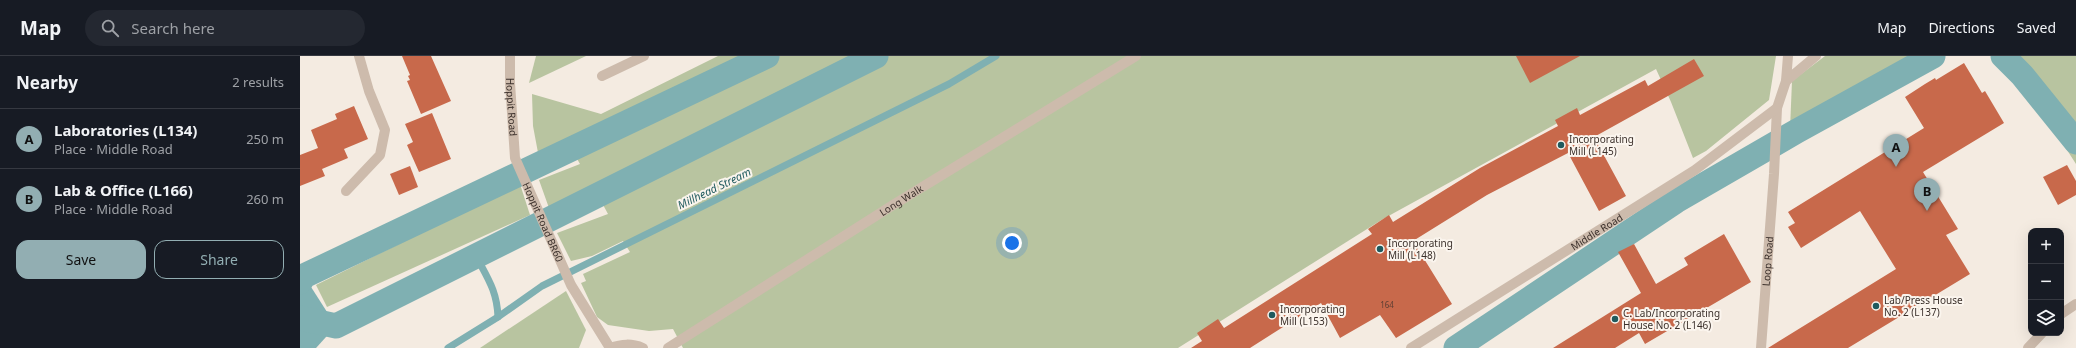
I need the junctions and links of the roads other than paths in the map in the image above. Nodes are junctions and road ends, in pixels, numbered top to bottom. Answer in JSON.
{"nodes":[{"id":1,"x":359,"y":56,"type":"edge"},
{"id":2,"x":510,"y":56,"type":"edge"},
{"id":3,"x":644,"y":56,"type":"edge"},
{"id":4,"x":1136,"y":56,"type":"edge"},
{"id":5,"x":1788,"y":56,"type":"edge"},
{"id":6,"x":1816,"y":56,"type":"edge"},
{"id":7,"x":602,"y":76,"type":"dead end"},
{"id":8,"x":1786,"y":81,"type":"junction"},
{"id":9,"x":1777,"y":108,"type":"junction"},
{"id":10,"x":516,"y":158,"type":"joint"},
{"id":11,"x":346,"y":191,"type":"dead end"},
{"id":12,"x":2076,"y":304,"type":"edge"},
{"id":13,"x":2064,"y":312,"type":"edge"},
{"id":14,"x":2039,"y":336,"type":"edge"},
{"id":15,"x":610,"y":348,"type":"edge"},
{"id":16,"x":642,"y":348,"type":"edge"},
{"id":17,"x":668,"y":348,"type":"edge"},
{"id":18,"x":1411,"y":348,"type":"edge"},
{"id":19,"x":1761,"y":348,"type":"edge"},
{"id":20,"x":2028,"y":348,"type":"edge"}],
"edges":[{"from":1,"to":11,"type":"street"},
{"from":2,"to":10,"type":"street","name":"Hoppit Road"},
{"from":3,"to":7,"type":"street"},
{"from":4,"to":17,"type":"street","name":"Long Walk"},
{"from":5,"to":8,"type":"street"},
{"from":6,"to":8,"type":"street"},
{"from":8,"to":9,"type":"street"},
{"from":9,"to":18,"type":"street","name":"Middle Road"},
{"from":9,"to":19,"type":"street","name":"Loop Road"},
{"from":10,"to":15,"type":"street","name":"Hoppit Road BR60"},
{"from":12,"to":13,"type":"street"},
{"from":14,"to":20,"type":"street"},
{"from":15,"to":16,"type":"street"}]}
